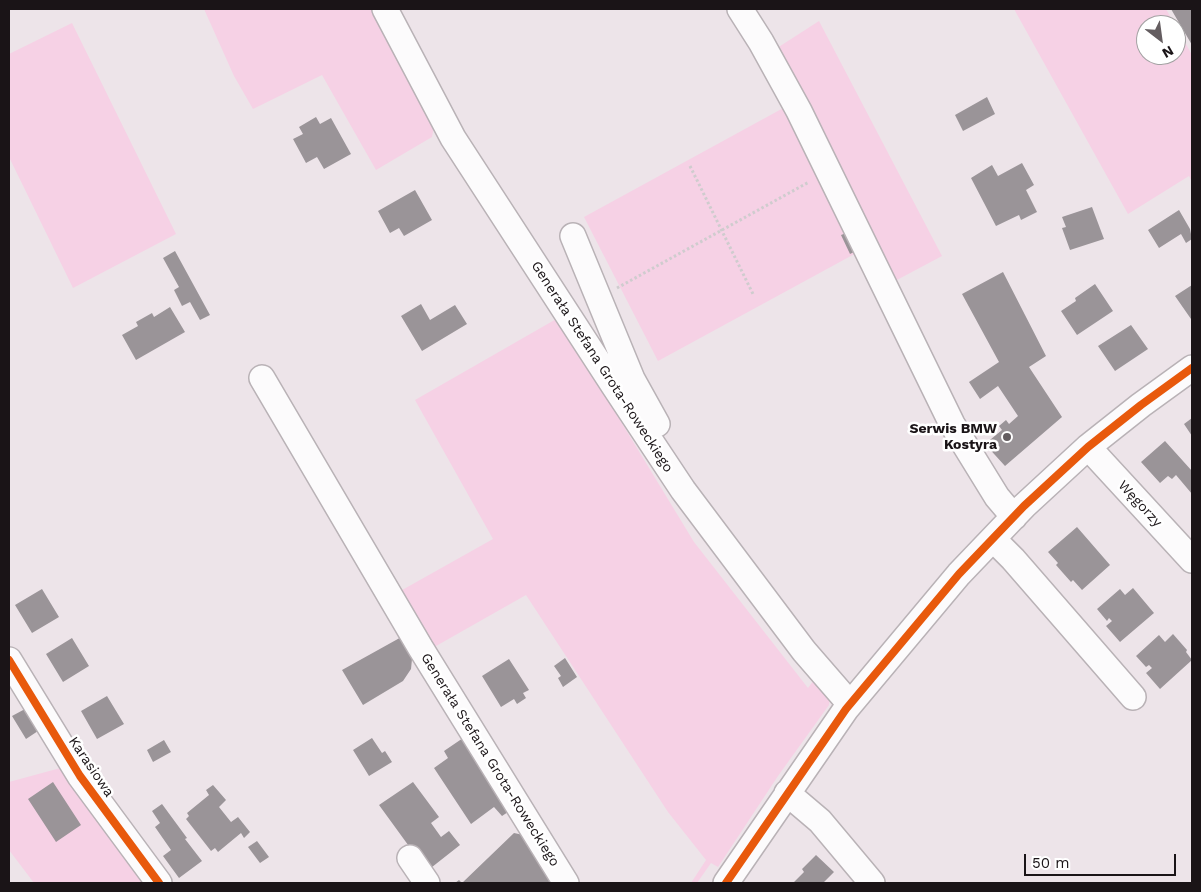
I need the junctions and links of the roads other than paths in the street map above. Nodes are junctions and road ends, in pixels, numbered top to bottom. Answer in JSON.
{"nodes":[{"id":1,"x":385,"y":9,"type":"edge"},
{"id":2,"x":740,"y":9,"type":"edge"},
{"id":3,"x":574,"y":236,"type":"dead end"},
{"id":4,"x":1192,"y":368,"type":"edge"},
{"id":5,"x":262,"y":378,"type":"dead end"},
{"id":6,"x":1088,"y":448,"type":"junction"},
{"id":7,"x":1014,"y":517,"type":"junction"},
{"id":8,"x":716,"y":532,"type":"junction"},
{"id":9,"x":993,"y":539,"type":"junction"},
{"id":10,"x":1192,"y":560,"type":"edge"},
{"id":11,"x":9,"y":660,"type":"edge"},
{"id":12,"x":1133,"y":697,"type":"dead end"},
{"id":13,"x":850,"y":704,"type":"junction"},
{"id":14,"x":788,"y":793,"type":"junction"},
{"id":15,"x":410,"y":858,"type":"dead end"},
{"id":16,"x":159,"y":883,"type":"edge"},
{"id":17,"x":427,"y":883,"type":"edge"},
{"id":18,"x":566,"y":883,"type":"edge"},
{"id":19,"x":726,"y":883,"type":"edge"},
{"id":20,"x":872,"y":883,"type":"edge"}],
"edges":[{"from":1,"to":8,"type":"street","name":"Generała Stefana Grota-Roweckiego"},
{"from":2,"to":7,"type":"street"},
{"from":3,"to":8,"type":"street"},
{"from":4,"to":6,"type":"street"},
{"from":5,"to":18,"type":"street","name":"Generała Stefana Grota-Roweckiego"},
{"from":6,"to":7,"type":"street"},
{"from":6,"to":10,"type":"street","name":"Węgorzy"},
{"from":7,"to":9,"type":"street"},
{"from":8,"to":13,"type":"street","name":"Generała Stefana Grota-Roweckiego"},
{"from":9,"to":12,"type":"street"},
{"from":9,"to":13,"type":"street"},
{"from":11,"to":16,"type":"street","name":"Karasiowa"},
{"from":13,"to":14,"type":"street"},
{"from":14,"to":19,"type":"street"},
{"from":14,"to":20,"type":"street"},
{"from":15,"to":17,"type":"street"}]}
